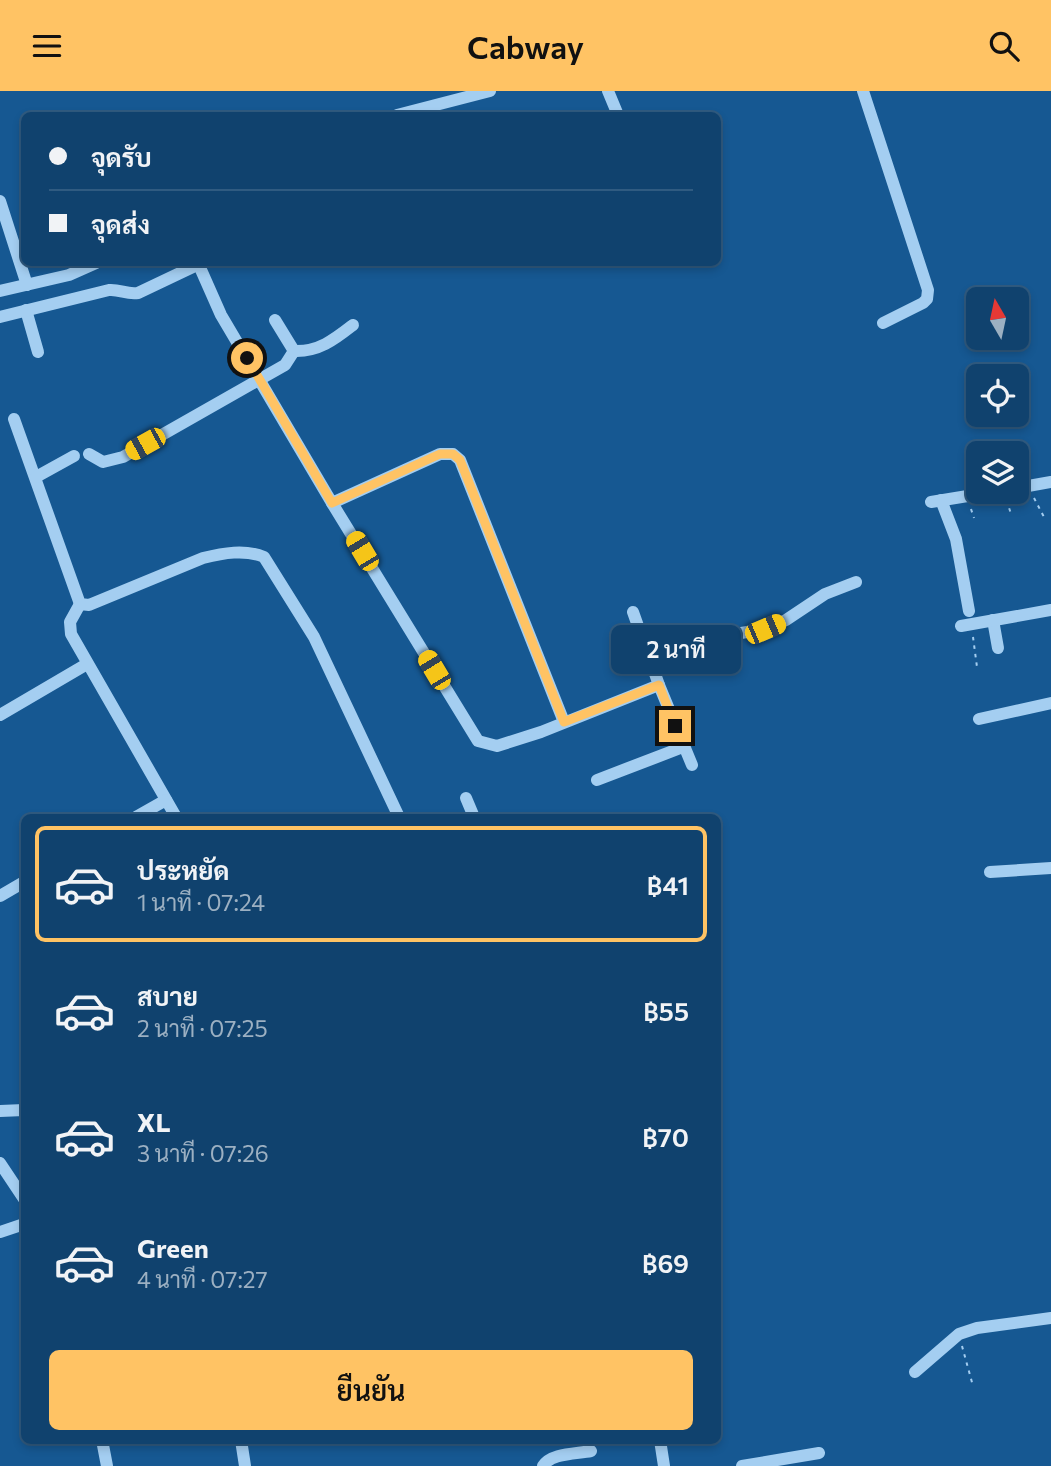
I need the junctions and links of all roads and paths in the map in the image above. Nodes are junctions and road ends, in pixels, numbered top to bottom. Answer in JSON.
{"nodes":[{"id":1,"x":491,"y":91,"type":"edge"},
{"id":2,"x":608,"y":91,"type":"edge"},
{"id":3,"x":863,"y":91,"type":"edge"},
{"id":4,"x":448,"y":96,"type":"edge"},
{"id":5,"x":405,"y":112,"type":"edge"},
{"id":6,"x":617,"y":112,"type":"edge"},
{"id":7,"x":0,"y":201,"type":"edge"},
{"id":8,"x":89,"y":266,"type":"edge"},
{"id":9,"x":193,"y":266,"type":"edge"},
{"id":10,"x":200,"y":266,"type":"edge"},
{"id":11,"x":27,"y":285,"type":"junction"},
{"id":12,"x":0,"y":291,"type":"edge"},
{"id":13,"x":26,"y":310,"type":"junction"},
{"id":14,"x":0,"y":317,"type":"edge"},
{"id":15,"x":275,"y":320,"type":"dead end"},
{"id":16,"x":883,"y":323,"type":"dead end"},
{"id":17,"x":353,"y":325,"type":"dead end"},
{"id":18,"x":295,"y":351,"type":"junction"},
{"id":19,"x":38,"y":352,"type":"dead end"},
{"id":20,"x":260,"y":379,"type":"junction"},
{"id":21,"x":14,"y":419,"type":"dead end"},
{"id":22,"x":89,"y":454,"type":"dead end"},
{"id":23,"x":74,"y":456,"type":"dead end"},
{"id":24,"x":36,"y":477,"type":"junction"},
{"id":25,"x":1051,"y":482,"type":"edge"},
{"id":26,"x":1029,"y":486,"type":"edge"},
{"id":27,"x":966,"y":496,"type":"edge"},
{"id":28,"x":1029,"y":497,"type":"edge"},
{"id":29,"x":332,"y":503,"type":"junction"},
{"id":30,"x":1008,"y":504,"type":"edge"},
{"id":31,"x":1011,"y":514,"type":"dead end"},
{"id":32,"x":1045,"y":519,"type":"dead end"},
{"id":33,"x":856,"y":582,"type":"dead end"},
{"id":34,"x":80,"y":604,"type":"junction"},
{"id":35,"x":1051,"y":610,"type":"edge"},
{"id":36,"x":633,"y":612,"type":"dead end"},
{"id":37,"x":967,"y":620,"type":"junction"},
{"id":38,"x":993,"y":620,"type":"junction"},
{"id":39,"x":998,"y":648,"type":"dead end"},
{"id":40,"x":649,"y":656,"type":"junction"},
{"id":41,"x":87,"y":664,"type":"junction"},
{"id":42,"x":977,"y":667,"type":"dead end"},
{"id":43,"x":659,"y":685,"type":"junction"},
{"id":44,"x":1051,"y":703,"type":"edge"},
{"id":45,"x":0,"y":715,"type":"edge"},
{"id":46,"x":979,"y":719,"type":"dead end"},
{"id":47,"x":564,"y":722,"type":"junction"},
{"id":48,"x":683,"y":747,"type":"junction"},
{"id":49,"x":692,"y":765,"type":"dead end"},
{"id":50,"x":597,"y":780,"type":"dead end"},
{"id":51,"x":466,"y":798,"type":"dead end"},
{"id":52,"x":166,"y":800,"type":"junction"},
{"id":53,"x":141,"y":814,"type":"edge"},
{"id":54,"x":174,"y":814,"type":"edge"},
{"id":55,"x":398,"y":814,"type":"edge"},
{"id":56,"x":473,"y":814,"type":"edge"},
{"id":57,"x":1051,"y":869,"type":"edge"},
{"id":58,"x":990,"y":872,"type":"dead end"},
{"id":59,"x":21,"y":883,"type":"edge"},
{"id":60,"x":0,"y":896,"type":"edge"},
{"id":61,"x":21,"y":1110,"type":"edge"},
{"id":62,"x":0,"y":1111,"type":"edge"},
{"id":63,"x":0,"y":1163,"type":"edge"},
{"id":64,"x":21,"y":1194,"type":"edge"},
{"id":65,"x":21,"y":1225,"type":"edge"},
{"id":66,"x":0,"y":1232,"type":"edge"},
{"id":67,"x":1051,"y":1318,"type":"edge"},
{"id":68,"x":959,"y":1334,"type":"junction"},
{"id":69,"x":915,"y":1372,"type":"dead end"},
{"id":70,"x":973,"y":1385,"type":"dead end"},
{"id":71,"x":103,"y":1444,"type":"edge"},
{"id":72,"x":242,"y":1444,"type":"edge"},
{"id":73,"x":661,"y":1444,"type":"edge"},
{"id":74,"x":591,"y":1451,"type":"dead end"},
{"id":75,"x":819,"y":1453,"type":"dead end"},
{"id":76,"x":107,"y":1466,"type":"edge"},
{"id":77,"x":246,"y":1466,"type":"edge"},
{"id":78,"x":543,"y":1466,"type":"edge"},
{"id":79,"x":664,"y":1466,"type":"edge"},
{"id":80,"x":742,"y":1466,"type":"edge"}],
"edges":[{"from":1,"to":4,"type":"street"},
{"from":2,"to":6,"type":"street"},
{"from":3,"to":16,"type":"street"},
{"from":4,"to":5,"type":"street"},
{"from":7,"to":11,"type":"street"},
{"from":8,"to":11,"type":"street"},
{"from":9,"to":13,"type":"street"},
{"from":10,"to":20,"type":"street"},
{"from":11,"to":12,"type":"street"},
{"from":13,"to":14,"type":"street"},
{"from":13,"to":19,"type":"street"},
{"from":15,"to":18,"type":"street"},
{"from":17,"to":18,"type":"street"},
{"from":18,"to":20,"type":"street"},
{"from":20,"to":22,"type":"street"},
{"from":20,"to":29,"type":"street"},
{"from":21,"to":24,"type":"street"},
{"from":23,"to":24,"type":"street"},
{"from":24,"to":34,"type":"street"},
{"from":25,"to":26,"type":"street"},
{"from":27,"to":37,"type":"street"},
{"from":28,"to":32,"type":"path"},
{"from":29,"to":47,"type":"street"},
{"from":29,"to":47,"type":"street"},
{"from":30,"to":31,"type":"path"},
{"from":33,"to":40,"type":"street"},
{"from":34,"to":41,"type":"street"},
{"from":34,"to":55,"type":"street"},
{"from":35,"to":38,"type":"street"},
{"from":36,"to":40,"type":"street"},
{"from":37,"to":38,"type":"street"},
{"from":37,"to":42,"type":"path"},
{"from":38,"to":39,"type":"street"},
{"from":40,"to":43,"type":"street"},
{"from":41,"to":45,"type":"street"},
{"from":41,"to":52,"type":"street"},
{"from":43,"to":47,"type":"street"},
{"from":43,"to":48,"type":"street"},
{"from":44,"to":46,"type":"street"},
{"from":48,"to":49,"type":"street"},
{"from":48,"to":50,"type":"street"},
{"from":51,"to":56,"type":"street"},
{"from":52,"to":53,"type":"street"},
{"from":52,"to":54,"type":"street"},
{"from":57,"to":58,"type":"street"},
{"from":59,"to":60,"type":"street"},
{"from":61,"to":62,"type":"street"},
{"from":63,"to":64,"type":"street"},
{"from":65,"to":66,"type":"street"},
{"from":67,"to":68,"type":"street"},
{"from":68,"to":69,"type":"street"},
{"from":68,"to":70,"type":"path"},
{"from":71,"to":76,"type":"street"},
{"from":72,"to":77,"type":"street"},
{"from":73,"to":79,"type":"street"},
{"from":74,"to":78,"type":"street"},
{"from":75,"to":80,"type":"street"}]}
